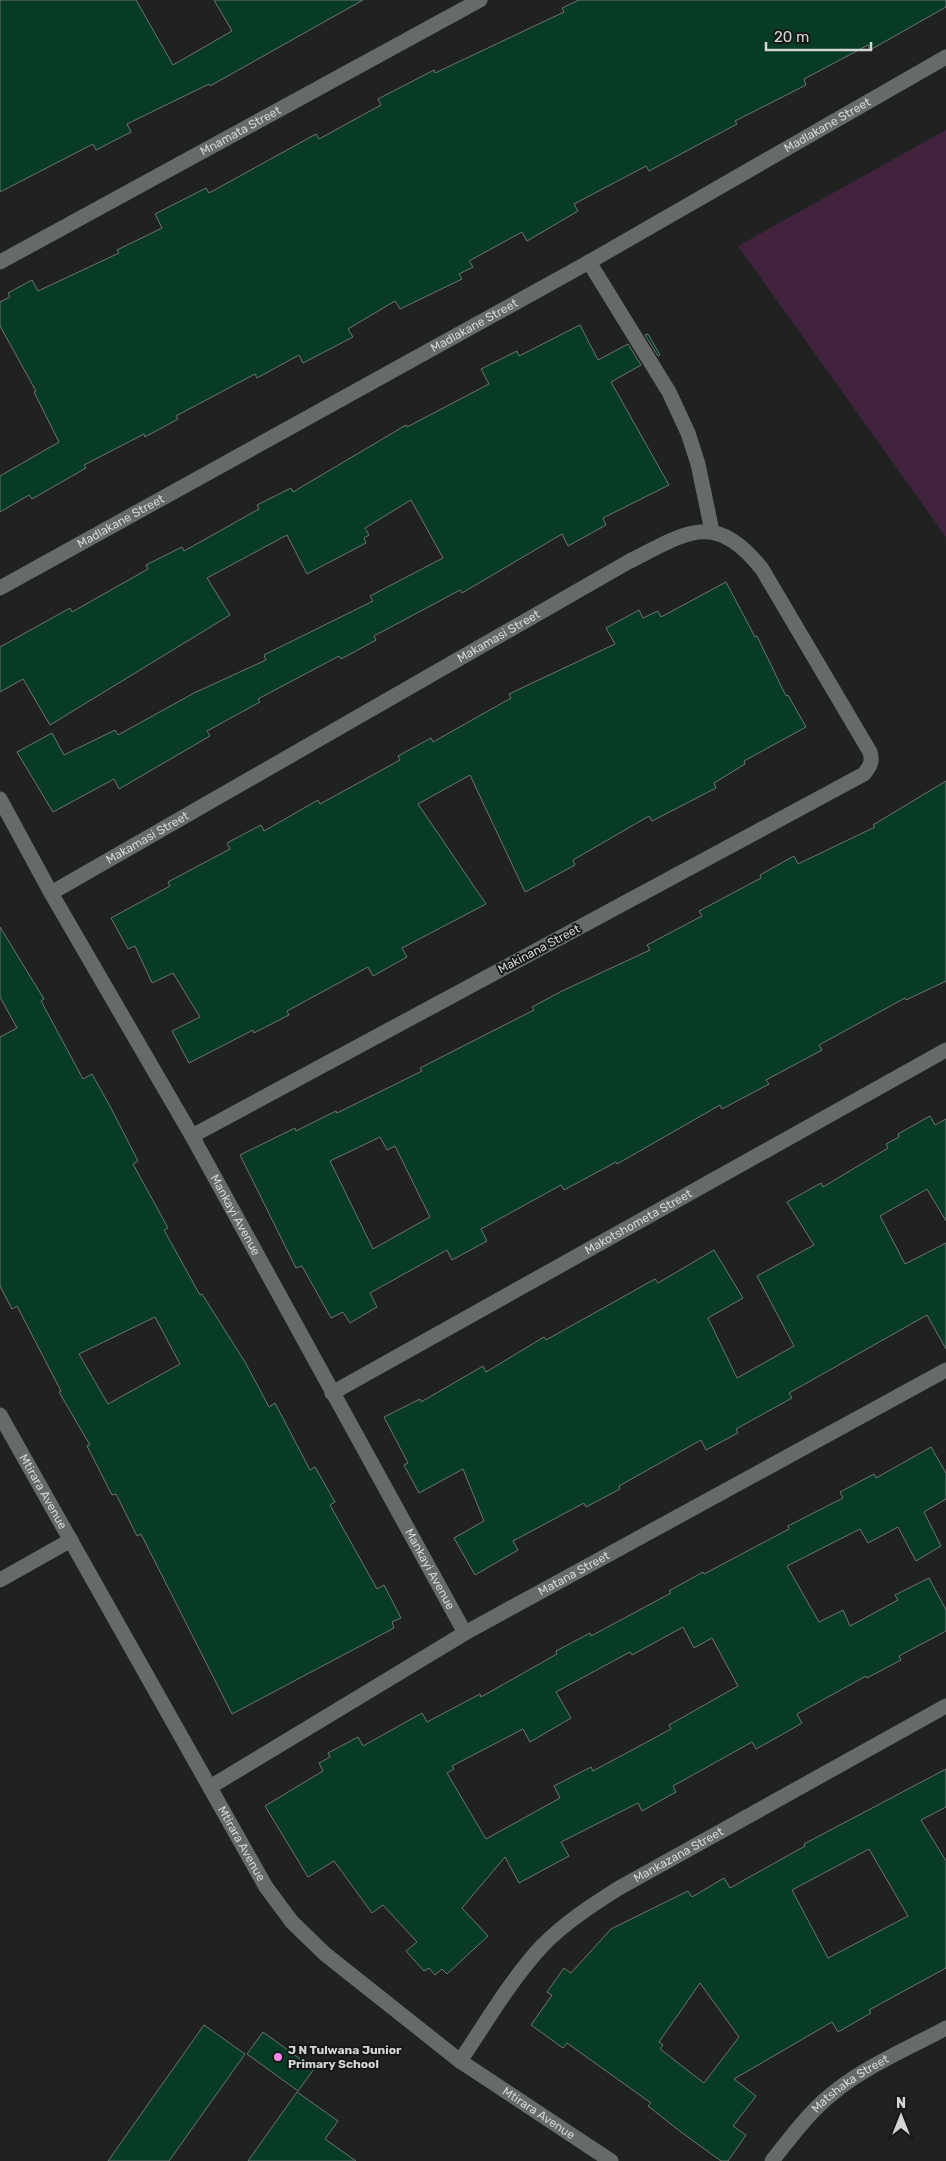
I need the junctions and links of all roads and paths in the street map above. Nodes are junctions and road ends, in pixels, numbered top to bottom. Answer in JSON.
{"nodes":[{"id":1,"x":480,"y":0,"type":"edge"},
{"id":2,"x":946,"y":57,"type":"edge"},
{"id":3,"x":0,"y":262,"type":"edge"},
{"id":4,"x":589,"y":262,"type":"junction"},
{"id":5,"x":712,"y":530,"type":"junction"},
{"id":6,"x":0,"y":588,"type":"edge"},
{"id":7,"x":0,"y":799,"type":"edge"},
{"id":8,"x":51,"y":893,"type":"junction"},
{"id":9,"x":946,"y":1050,"type":"edge"},
{"id":10,"x":192,"y":1136,"type":"junction"},
{"id":11,"x":946,"y":1370,"type":"edge"},
{"id":12,"x":332,"y":1393,"type":"junction"},
{"id":13,"x":0,"y":1415,"type":"edge"},
{"id":14,"x":71,"y":1540,"type":"junction"},
{"id":15,"x":0,"y":1580,"type":"edge"},
{"id":16,"x":464,"y":1633,"type":"junction"},
{"id":17,"x":946,"y":1706,"type":"edge"},
{"id":18,"x":210,"y":1787,"type":"junction"},
{"id":19,"x":946,"y":2028,"type":"edge"},
{"id":20,"x":460,"y":2060,"type":"junction"},
{"id":21,"x":611,"y":2161,"type":"edge"},
{"id":22,"x":772,"y":2161,"type":"edge"}],
"edges":[{"from":1,"to":3,"type":"street","name":"Mnamata Street"},
{"from":2,"to":4,"type":"street","name":"Madlakane Street"},
{"from":4,"to":5,"type":"street"},
{"from":4,"to":6,"type":"street","name":"Madlakane Street"},
{"from":5,"to":8,"type":"street","name":"Makamasi Street"},
{"from":5,"to":10,"type":"street","name":"Makinana Street"},
{"from":7,"to":8,"type":"street","name":"Mankayi Avenue"},
{"from":8,"to":10,"type":"street","name":"Mankayi Avenue"},
{"from":9,"to":12,"type":"street","name":"Makotshometa Street"},
{"from":10,"to":12,"type":"street","name":"Mankayi Avenue"},
{"from":11,"to":16,"type":"street","name":"Matana Street"},
{"from":12,"to":16,"type":"street","name":"Mankayi Avenue"},
{"from":13,"to":14,"type":"street","name":"Mtirara Avenue"},
{"from":14,"to":15,"type":"street"},
{"from":14,"to":18,"type":"street","name":"Mtirara Avenue"},
{"from":16,"to":18,"type":"street","name":"Matana Street"},
{"from":17,"to":20,"type":"street","name":"Mankazana Street"},
{"from":18,"to":20,"type":"street","name":"Mtirara Avenue"},
{"from":19,"to":22,"type":"street","name":"Matshaka Street"},
{"from":20,"to":21,"type":"street","name":"Mtirara Avenue"}]}
